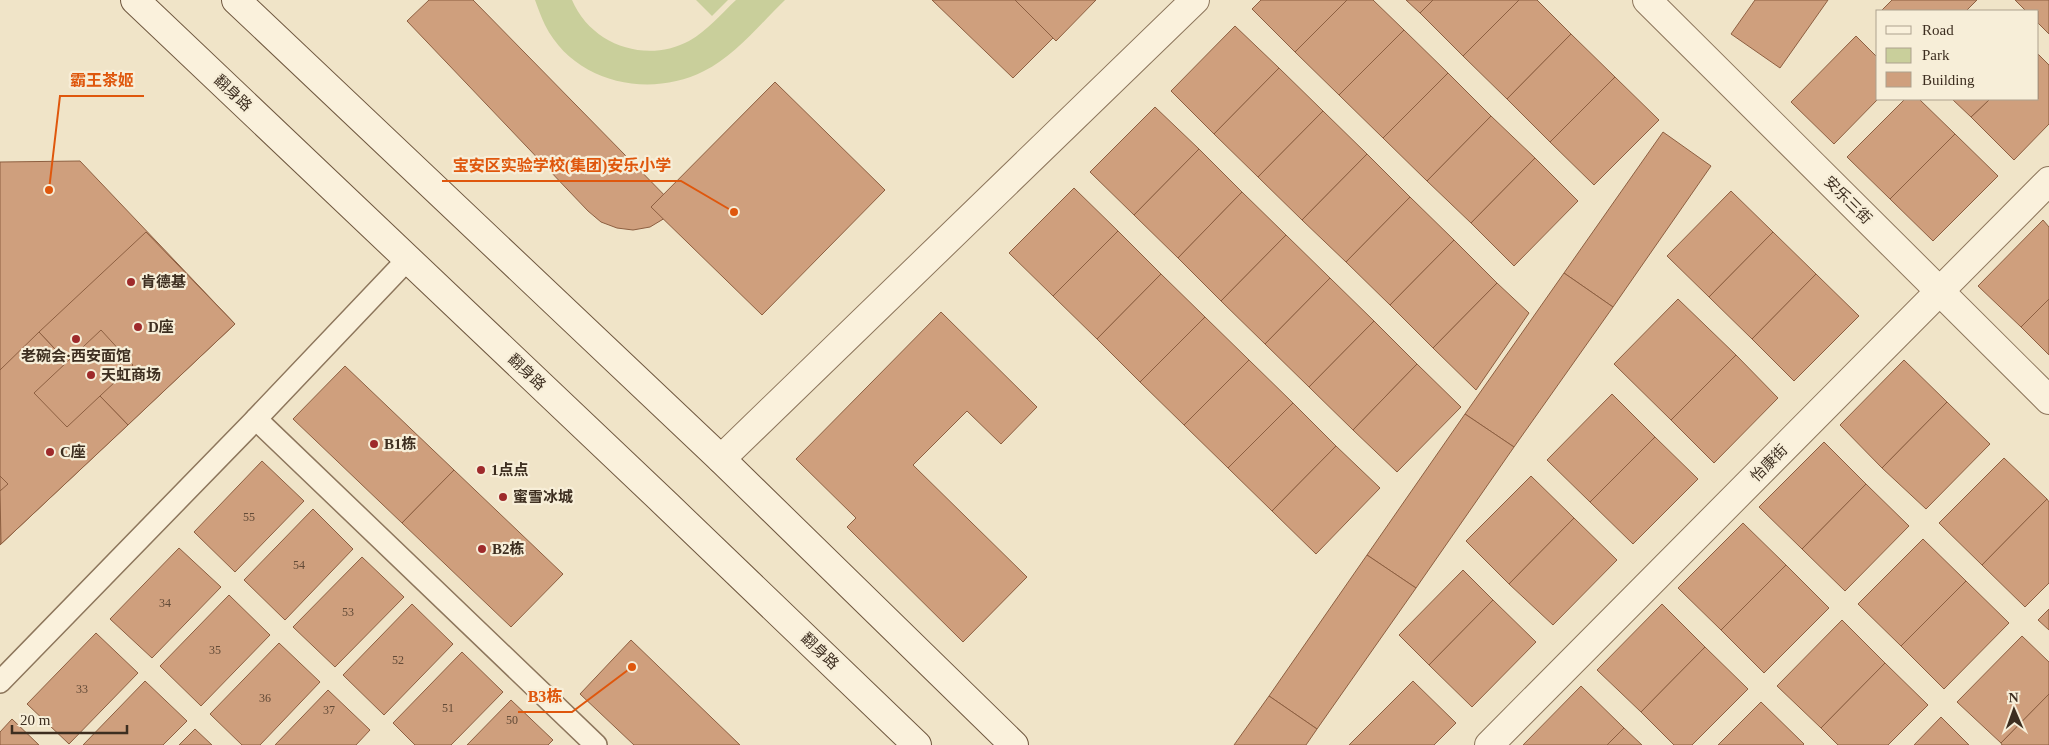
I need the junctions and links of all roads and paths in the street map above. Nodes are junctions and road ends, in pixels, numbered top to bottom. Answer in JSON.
{"nodes":[{"id":1,"x":135,"y":0,"type":"edge"},
{"id":2,"x":236,"y":0,"type":"edge"},
{"id":3,"x":1195,"y":0,"type":"edge"},
{"id":4,"x":1647,"y":0,"type":"edge"},
{"id":5,"x":2049,"y":181,"type":"edge"},
{"id":6,"x":408,"y":259,"type":"junction"},
{"id":7,"x":1940,"y":292,"type":"junction"},
{"id":8,"x":2049,"y":400,"type":"edge"},
{"id":9,"x":256,"y":419,"type":"junction"},
{"id":10,"x":721,"y":459,"type":"junction"},
{"id":11,"x":0,"y":682,"type":"edge"},
{"id":12,"x":589,"y":743,"type":"edge"},
{"id":13,"x":917,"y":745,"type":"edge"},
{"id":14,"x":1014,"y":745,"type":"edge"},
{"id":15,"x":1489,"y":745,"type":"edge"}],
"edges":[{"from":1,"to":6,"type":"main road","name":"翻身路"},
{"from":2,"to":10,"type":"main road"},
{"from":3,"to":10,"type":"main road"},
{"from":4,"to":7,"type":"main road","name":"安乐三街"},
{"from":5,"to":7,"type":"main road","name":"怡康街"},
{"from":6,"to":9,"type":"lane"},
{"from":6,"to":13,"type":"main road","name":"翻身路"},
{"from":7,"to":8,"type":"main road","name":"安乐三街"},
{"from":7,"to":15,"type":"main road","name":"怡康街"},
{"from":9,"to":11,"type":"lane"},
{"from":9,"to":12,"type":"lane"},
{"from":10,"to":14,"type":"main road"}]}
